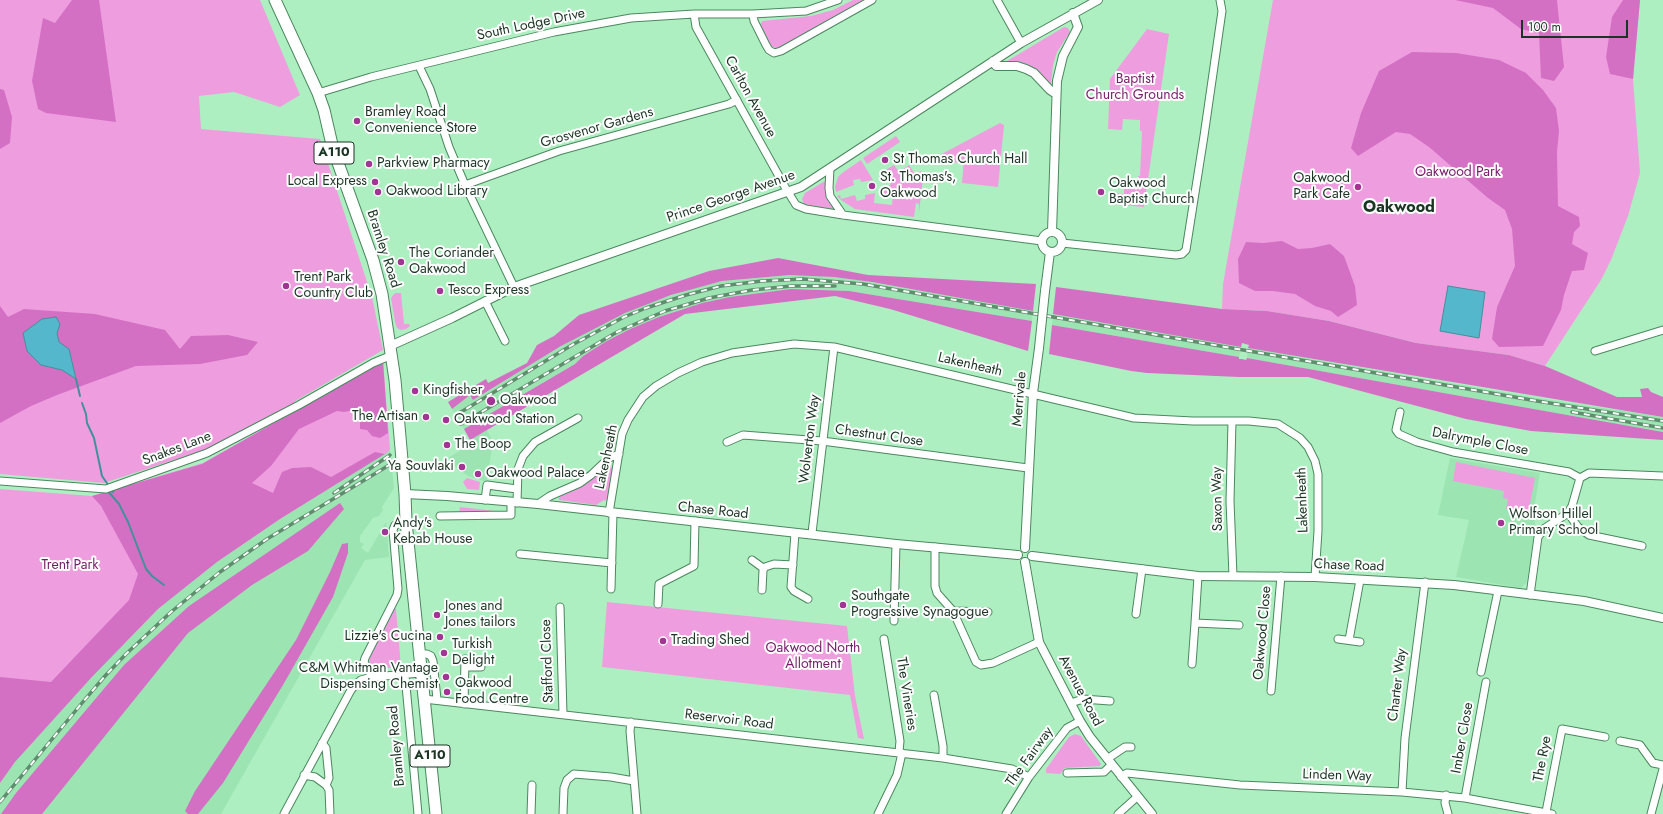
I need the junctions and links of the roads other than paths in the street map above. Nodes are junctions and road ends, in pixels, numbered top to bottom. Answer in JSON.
{"nodes":[{"id":1,"x":275,"y":0,"type":"edge"},
{"id":2,"x":838,"y":0,"type":"edge"},
{"id":3,"x":872,"y":0,"type":"edge"},
{"id":4,"x":997,"y":0,"type":"edge"},
{"id":5,"x":1098,"y":0,"type":"edge"},
{"id":6,"x":1220,"y":0,"type":"edge"},
{"id":7,"x":1073,"y":13,"type":"junction"},
{"id":8,"x":694,"y":14,"type":"junction"},
{"id":9,"x":753,"y":14,"type":"junction"},
{"id":10,"x":1021,"y":43,"type":"junction"},
{"id":11,"x":993,"y":61,"type":"junction"},
{"id":12,"x":419,"y":66,"type":"junction"},
{"id":13,"x":318,"y":93,"type":"junction"},
{"id":14,"x":1056,"y":94,"type":"junction"},
{"id":15,"x":737,"y":100,"type":"junction"},
{"id":16,"x":830,"y":168,"type":"junction"},
{"id":17,"x":465,"y":185,"type":"junction"},
{"id":18,"x":788,"y":192,"type":"junction"},
{"id":19,"x":843,"y":215,"type":"junction"},
{"id":20,"x":1052,"y":232,"type":"junction"},
{"id":21,"x":1042,"y":241,"type":"junction"},
{"id":22,"x":1062,"y":243,"type":"junction"},
{"id":23,"x":1050,"y":252,"type":"junction"},
{"id":24,"x":514,"y":287,"type":"junction"},
{"id":25,"x":485,"y":301,"type":"junction"},
{"id":26,"x":1663,"y":330,"type":"edge"},
{"id":27,"x":505,"y":341,"type":"dead end"},
{"id":28,"x":834,"y":347,"type":"junction"},
{"id":29,"x":391,"y":350,"type":"junction"},
{"id":30,"x":1595,"y":351,"type":"dead end"},
{"id":31,"x":1033,"y":393,"type":"junction"},
{"id":32,"x":1400,"y":412,"type":"dead end"},
{"id":33,"x":578,"y":418,"type":"dead end"},
{"id":34,"x":1232,"y":421,"type":"junction"},
{"id":35,"x":822,"y":441,"type":"junction"},
{"id":36,"x":727,"y":442,"type":"dead end"},
{"id":37,"x":619,"y":454,"type":"junction"},
{"id":38,"x":1028,"y":468,"type":"junction"},
{"id":39,"x":1663,"y":476,"type":"edge"},
{"id":40,"x":1580,"y":478,"type":"junction"},
{"id":41,"x":0,"y":482,"type":"edge"},
{"id":42,"x":517,"y":489,"type":"junction"},
{"id":43,"x":405,"y":494,"type":"junction"},
{"id":44,"x":485,"y":500,"type":"junction"},
{"id":45,"x":514,"y":503,"type":"junction"},
{"id":46,"x":538,"y":504,"type":"junction"},
{"id":47,"x":611,"y":513,"type":"junction"},
{"id":48,"x":1568,"y":513,"type":"junction"},
{"id":49,"x":440,"y":516,"type":"dead end"},
{"id":50,"x":695,"y":521,"type":"junction"},
{"id":51,"x":401,"y":523,"type":"junction"},
{"id":52,"x":795,"y":533,"type":"junction"},
{"id":53,"x":812,"y":533,"type":"junction"},
{"id":54,"x":896,"y":544,"type":"junction"},
{"id":55,"x":1642,"y":546,"type":"dead end"},
{"id":56,"x":935,"y":547,"type":"junction"},
{"id":57,"x":1025,"y":548,"type":"junction"},
{"id":58,"x":520,"y":554,"type":"dead end"},
{"id":59,"x":1018,"y":555,"type":"junction"},
{"id":60,"x":1032,"y":556,"type":"junction"},
{"id":61,"x":752,"y":560,"type":"dead end"},
{"id":62,"x":1025,"y":562,"type":"junction"},
{"id":63,"x":612,"y":563,"type":"junction"},
{"id":64,"x":793,"y":566,"type":"junction"},
{"id":65,"x":763,"y":568,"type":"junction"},
{"id":66,"x":1142,"y":569,"type":"junction"},
{"id":67,"x":1198,"y":576,"type":"junction"},
{"id":68,"x":1233,"y":576,"type":"junction"},
{"id":69,"x":1281,"y":576,"type":"junction"},
{"id":70,"x":1315,"y":577,"type":"junction"},
{"id":71,"x":1360,"y":580,"type":"junction"},
{"id":72,"x":1425,"y":582,"type":"junction"},
{"id":73,"x":611,"y":589,"type":"dead end"},
{"id":74,"x":762,"y":590,"type":"dead end"},
{"id":75,"x":1498,"y":591,"type":"junction"},
{"id":76,"x":1530,"y":595,"type":"junction"},
{"id":77,"x":808,"y":599,"type":"dead end"},
{"id":78,"x":658,"y":604,"type":"dead end"},
{"id":79,"x":560,"y":607,"type":"dead end"},
{"id":80,"x":953,"y":611,"type":"junction"},
{"id":81,"x":988,"y":612,"type":"dead end"},
{"id":82,"x":1136,"y":614,"type":"dead end"},
{"id":83,"x":1663,"y":618,"type":"edge"},
{"id":84,"x":894,"y":622,"type":"dead end"},
{"id":85,"x":1195,"y":623,"type":"junction"},
{"id":86,"x":1240,"y":625,"type":"dead end"},
{"id":87,"x":884,"y":639,"type":"dead end"},
{"id":88,"x":1338,"y":639,"type":"dead end"},
{"id":89,"x":1349,"y":640,"type":"junction"},
{"id":90,"x":1039,"y":642,"type":"junction"},
{"id":91,"x":1360,"y":642,"type":"dead end"},
{"id":92,"x":420,"y":654,"type":"junction"},
{"id":93,"x":466,"y":658,"type":"dead end"},
{"id":94,"x":1192,"y":664,"type":"dead end"},
{"id":95,"x":465,"y":667,"type":"junction"},
{"id":96,"x":481,"y":667,"type":"dead end"},
{"id":97,"x":1481,"y":672,"type":"dead end"},
{"id":98,"x":421,"y":674,"type":"junction"},
{"id":99,"x":405,"y":675,"type":"junction"},
{"id":100,"x":372,"y":677,"type":"junction"},
{"id":101,"x":1486,"y":682,"type":"dead end"},
{"id":102,"x":1271,"y":692,"type":"dead end"},
{"id":103,"x":934,"y":695,"type":"dead end"},
{"id":104,"x":424,"y":698,"type":"junction"},
{"id":105,"x":438,"y":699,"type":"junction"},
{"id":106,"x":1110,"y":701,"type":"dead end"},
{"id":107,"x":1071,"y":703,"type":"junction"},
{"id":108,"x":464,"y":704,"type":"junction"},
{"id":109,"x":563,"y":714,"type":"junction"},
{"id":110,"x":1080,"y":721,"type":"junction"},
{"id":111,"x":631,"y":722,"type":"junction"},
{"id":112,"x":1605,"y":737,"type":"dead end"},
{"id":113,"x":1620,"y":741,"type":"dead end"},
{"id":114,"x":322,"y":743,"type":"junction"},
{"id":115,"x":1131,"y":747,"type":"dead end"},
{"id":116,"x":900,"y":753,"type":"junction"},
{"id":117,"x":943,"y":758,"type":"junction"},
{"id":118,"x":1109,"y":762,"type":"junction"},
{"id":119,"x":1663,"y":765,"type":"edge"},
{"id":120,"x":1663,"y":768,"type":"edge"},
{"id":121,"x":1067,"y":773,"type":"dead end"},
{"id":122,"x":304,"y":775,"type":"junction"},
{"id":123,"x":1029,"y":777,"type":"junction"},
{"id":124,"x":1121,"y":777,"type":"junction"},
{"id":125,"x":634,"y":781,"type":"junction"},
{"id":126,"x":326,"y":785,"type":"junction"},
{"id":127,"x":532,"y":785,"type":"dead end"},
{"id":128,"x":1402,"y":792,"type":"junction"},
{"id":129,"x":1446,"y":796,"type":"junction"},
{"id":130,"x":1137,"y":797,"type":"junction"},
{"id":131,"x":1465,"y":798,"type":"junction"},
{"id":132,"x":1549,"y":813,"type":"edge"},
{"id":133,"x":284,"y":814,"type":"edge"},
{"id":134,"x":330,"y":814,"type":"edge"},
{"id":135,"x":418,"y":814,"type":"edge"},
{"id":136,"x":436,"y":814,"type":"edge"},
{"id":137,"x":531,"y":814,"type":"edge"},
{"id":138,"x":563,"y":814,"type":"edge"},
{"id":139,"x":637,"y":814,"type":"edge"},
{"id":140,"x":878,"y":814,"type":"edge"},
{"id":141,"x":1006,"y":814,"type":"edge"},
{"id":142,"x":1118,"y":814,"type":"edge"},
{"id":143,"x":1152,"y":814,"type":"edge"},
{"id":144,"x":1448,"y":814,"type":"edge"},
{"id":145,"x":1651,"y":814,"type":"edge"}],
"edges":[{"from":1,"to":13,"type":"main road","name":"Bramley Road","number":"A110"},
{"from":2,"to":9,"type":"street","name":"South Lodge Drive"},
{"from":3,"to":9,"type":"street"},
{"from":4,"to":10,"type":"street"},
{"from":5,"to":7,"type":"street","name":"Prince George Avenue"},
{"from":6,"to":22,"type":"street"},
{"from":7,"to":10,"type":"street","name":"Prince George Avenue"},
{"from":7,"to":14,"type":"street"},
{"from":8,"to":9,"type":"street","name":"South Lodge Drive"},
{"from":8,"to":12,"type":"street","name":"South Lodge Drive"},
{"from":8,"to":15,"type":"street","name":"Carlton Avenue"},
{"from":10,"to":11,"type":"street","name":"Prince George Avenue"},
{"from":11,"to":14,"type":"street"},
{"from":11,"to":16,"type":"street","name":"Prince George Avenue"},
{"from":12,"to":13,"type":"street","name":"South Lodge Drive"},
{"from":12,"to":17,"type":"street"},
{"from":13,"to":29,"type":"main road","name":"Bramley Road","number":"A110"},
{"from":14,"to":20,"type":"street"},
{"from":15,"to":17,"type":"street","name":"Grosvenor Gardens"},
{"from":15,"to":18,"type":"street","name":"Carlton Avenue"},
{"from":16,"to":18,"type":"street","name":"Prince George Avenue"},
{"from":16,"to":19,"type":"street"},
{"from":17,"to":24,"type":"street"},
{"from":18,"to":19,"type":"street","name":"Carlton Avenue"},
{"from":18,"to":24,"type":"street","name":"Prince George Avenue"},
{"from":19,"to":21,"type":"street","name":"Carlton Avenue"},
{"from":20,"to":21,"type":"street"},
{"from":20,"to":22,"type":"street"},
{"from":21,"to":23,"type":"street"},
{"from":22,"to":23,"type":"street"},
{"from":23,"to":31,"type":"street","name":"Merrivale","bridge":true},
{"from":24,"to":25,"type":"street","name":"Prince George Avenue"},
{"from":25,"to":27,"type":"street"},
{"from":25,"to":29,"type":"street","name":"Prince George Avenue"},
{"from":26,"to":30,"type":"street"},
{"from":28,"to":31,"type":"street","name":"Lakenheath"},
{"from":28,"to":35,"type":"street","name":"Wolverton Way"},
{"from":28,"to":37,"type":"street","name":"Lakenheath"},
{"from":29,"to":41,"type":"street","name":"Snakes Lane"},
{"from":29,"to":43,"type":"main road","name":"Bramley Road","number":"A110"},
{"from":31,"to":34,"type":"street","name":"Lakenheath"},
{"from":31,"to":38,"type":"street","name":"Merrivale"},
{"from":32,"to":40,"type":"street","name":"Dalrymple Close"},
{"from":33,"to":42,"type":"street"},
{"from":34,"to":68,"type":"street","name":"Saxon Way"},
{"from":34,"to":70,"type":"street","name":"Lakenheath"},
{"from":35,"to":36,"type":"street","name":"Chestnut Close"},
{"from":35,"to":38,"type":"street","name":"Chestnut Close"},
{"from":35,"to":53,"type":"street","name":"Wolverton Way"},
{"from":37,"to":46,"type":"street"},
{"from":37,"to":47,"type":"street","name":"Lakenheath"},
{"from":38,"to":57,"type":"street","name":"Merrivale"},
{"from":39,"to":40,"type":"street"},
{"from":40,"to":48,"type":"street"},
{"from":42,"to":44,"type":"street"},
{"from":42,"to":45,"type":"street"},
{"from":43,"to":44,"type":"street","name":"Chase Road"},
{"from":43,"to":51,"type":"main road","name":"Bramley Road","number":"A110"},
{"from":44,"to":45,"type":"street","name":"Chase Road"},
{"from":45,"to":46,"type":"street","name":"Chase Road"},
{"from":45,"to":49,"type":"street"},
{"from":46,"to":47,"type":"street","name":"Chase Road"},
{"from":47,"to":50,"type":"street","name":"Chase Road"},
{"from":47,"to":63,"type":"street","name":"Lakenheath"},
{"from":48,"to":55,"type":"street"},
{"from":48,"to":76,"type":"street"},
{"from":50,"to":52,"type":"street","name":"Chase Road"},
{"from":50,"to":78,"type":"street"},
{"from":51,"to":92,"type":"main road","name":"Bramley Road","number":"A110"},
{"from":51,"to":100,"type":"street","name":"Bramley Road"},
{"from":52,"to":53,"type":"street","name":"Chase Road"},
{"from":52,"to":64,"type":"street"},
{"from":53,"to":54,"type":"street","name":"Chase Road"},
{"from":54,"to":56,"type":"street","name":"Chase Road"},
{"from":54,"to":84,"type":"street"},
{"from":56,"to":59,"type":"street","name":"Chase Road"},
{"from":56,"to":80,"type":"street"},
{"from":57,"to":59,"type":"street"},
{"from":57,"to":60,"type":"street"},
{"from":58,"to":63,"type":"street"},
{"from":59,"to":62,"type":"street"},
{"from":60,"to":62,"type":"street"},
{"from":60,"to":66,"type":"street","name":"Chase Road"},
{"from":61,"to":65,"type":"street"},
{"from":62,"to":90,"type":"street","name":"Avenue Road"},
{"from":63,"to":73,"type":"street","name":"Lakenheath"},
{"from":64,"to":65,"type":"street"},
{"from":64,"to":77,"type":"street"},
{"from":65,"to":74,"type":"street"},
{"from":66,"to":67,"type":"street","name":"Chase Road"},
{"from":66,"to":82,"type":"street"},
{"from":67,"to":68,"type":"street","name":"Chase Road"},
{"from":67,"to":85,"type":"street"},
{"from":68,"to":69,"type":"street","name":"Chase Road"},
{"from":69,"to":70,"type":"street","name":"Chase Road"},
{"from":69,"to":102,"type":"street","name":"Oakwood Close"},
{"from":70,"to":71,"type":"street","name":"Chase Road"},
{"from":71,"to":72,"type":"street","name":"Chase Road"},
{"from":71,"to":89,"type":"street"},
{"from":72,"to":75,"type":"street","name":"Chase Road"},
{"from":72,"to":128,"type":"street","name":"Charter Way"},
{"from":75,"to":76,"type":"street","name":"Chase Road"},
{"from":75,"to":97,"type":"street"},
{"from":76,"to":83,"type":"street","name":"Chase Road"},
{"from":79,"to":109,"type":"street","name":"Stafford Close"},
{"from":80,"to":81,"type":"street"},
{"from":80,"to":90,"type":"street"},
{"from":85,"to":86,"type":"street"},
{"from":85,"to":94,"type":"street"},
{"from":87,"to":116,"type":"street","name":"The Vineries"},
{"from":88,"to":89,"type":"street"},
{"from":89,"to":91,"type":"street"},
{"from":90,"to":107,"type":"street","name":"Avenue Road"},
{"from":92,"to":98,"type":"main road","name":"Bramley Road","number":"A110"},
{"from":92,"to":105,"type":"street"},
{"from":93,"to":95,"type":"street"},
{"from":95,"to":96,"type":"street"},
{"from":95,"to":108,"type":"street"},
{"from":98,"to":99,"type":"street"},
{"from":98,"to":104,"type":"main road","name":"Bramley Road","number":"A110"},
{"from":99,"to":100,"type":"street"},
{"from":99,"to":135,"type":"street","name":"Bramley Road"},
{"from":100,"to":114,"type":"street"},
{"from":101,"to":131,"type":"street","name":"Imber Close"},
{"from":103,"to":117,"type":"street"},
{"from":104,"to":105,"type":"street","name":"Reservoir Road"},
{"from":104,"to":136,"type":"main road","name":"Bramley Road","number":"A110"},
{"from":105,"to":108,"type":"street","name":"Reservoir Road"},
{"from":106,"to":107,"type":"street"},
{"from":107,"to":110,"type":"street","name":"Avenue Road"},
{"from":108,"to":109,"type":"street","name":"Reservoir Road"},
{"from":109,"to":111,"type":"street","name":"Reservoir Road"},
{"from":110,"to":118,"type":"street","name":"Avenue Road"},
{"from":110,"to":123,"type":"street","name":"The Fairway"},
{"from":111,"to":116,"type":"street","name":"Reservoir Road"},
{"from":111,"to":125,"type":"street"},
{"from":112,"to":132,"type":"street","name":"The Rye"},
{"from":113,"to":119,"type":"street"},
{"from":114,"to":122,"type":"street"},
{"from":114,"to":126,"type":"street"},
{"from":115,"to":118,"type":"street"},
{"from":116,"to":117,"type":"street","name":"Reservoir Road"},
{"from":116,"to":140,"type":"street","name":"The Vineries"},
{"from":117,"to":123,"type":"street","name":"Reservoir Road"},
{"from":118,"to":121,"type":"street"},
{"from":118,"to":124,"type":"street","name":"Avenue Road"},
{"from":120,"to":145,"type":"street"},
{"from":122,"to":126,"type":"street"},
{"from":122,"to":133,"type":"street"},
{"from":123,"to":141,"type":"street","name":"The Fairway"},
{"from":124,"to":128,"type":"street","name":"Linden Way"},
{"from":124,"to":130,"type":"street","name":"Avenue Road"},
{"from":125,"to":138,"type":"street"},
{"from":125,"to":139,"type":"street"},
{"from":126,"to":134,"type":"street"},
{"from":127,"to":137,"type":"street"},
{"from":128,"to":129,"type":"street","name":"Linden Way"},
{"from":129,"to":131,"type":"street","name":"Linden Way"},
{"from":129,"to":144,"type":"street"},
{"from":130,"to":142,"type":"street"},
{"from":130,"to":143,"type":"street","name":"Avenue Road"},
{"from":131,"to":132,"type":"street","name":"Linden Way"}]}
